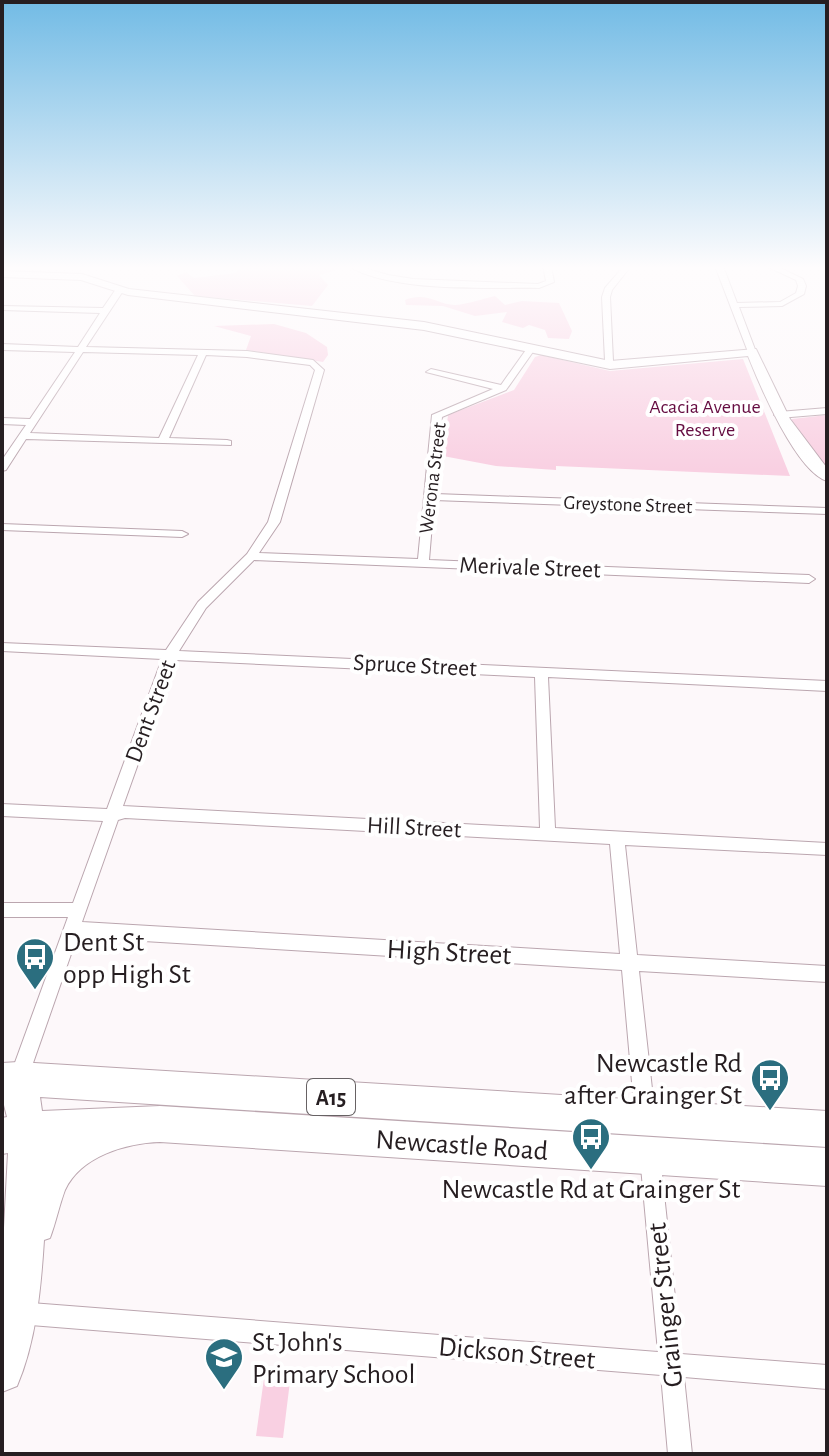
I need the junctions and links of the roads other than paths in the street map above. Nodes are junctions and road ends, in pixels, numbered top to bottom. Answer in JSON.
{"nodes":[{"id":1,"x":91,"y":334,"type":"edge"},
{"id":2,"x":461,"y":334,"type":"edge"},
{"id":3,"x":608,"y":334,"type":"edge"},
{"id":4,"x":745,"y":334,"type":"edge"},
{"id":5,"x":2,"y":347,"type":"edge"},
{"id":6,"x":81,"y":349,"type":"junction"},
{"id":7,"x":531,"y":349,"type":"junction"},
{"id":8,"x":752,"y":352,"type":"junction"},
{"id":9,"x":203,"y":353,"type":"junction"},
{"id":10,"x":609,"y":361,"type":"dead end"},
{"id":11,"x":431,"y":372,"type":"dead end"},
{"id":12,"x":503,"y":388,"type":"junction"},
{"id":13,"x":827,"y":411,"type":"edge"},
{"id":14,"x":779,"y":415,"type":"junction"},
{"id":15,"x":2,"y":421,"type":"edge"},
{"id":16,"x":33,"y":422,"type":"junction"},
{"id":17,"x":24,"y":436,"type":"junction"},
{"id":18,"x":163,"y":440,"type":"junction"},
{"id":19,"x":227,"y":443,"type":"dead end"},
{"id":20,"x":2,"y":468,"type":"edge"},
{"id":21,"x":827,"y":477,"type":"edge"},
{"id":22,"x":428,"y":497,"type":"junction"},
{"id":23,"x":827,"y":511,"type":"edge"},
{"id":24,"x":2,"y":527,"type":"edge"},
{"id":25,"x":182,"y":534,"type":"dead end"},
{"id":26,"x":251,"y":556,"type":"junction"},
{"id":27,"x":423,"y":563,"type":"junction"},
{"id":28,"x":809,"y":579,"type":"dead end"},
{"id":29,"x":2,"y":647,"type":"edge"},
{"id":30,"x":170,"y":654,"type":"junction"},
{"id":31,"x":541,"y":673,"type":"junction"},
{"id":32,"x":827,"y":686,"type":"edge"},
{"id":33,"x":2,"y":810,"type":"edge"},
{"id":34,"x":112,"y":815,"type":"junction"},
{"id":35,"x":548,"y":834,"type":"junction"},
{"id":36,"x":617,"y":838,"type":"junction"},
{"id":37,"x":827,"y":849,"type":"edge"},
{"id":38,"x":2,"y":910,"type":"edge"},
{"id":39,"x":77,"y":910,"type":"junction"},
{"id":40,"x":71,"y":929,"type":"junction"},
{"id":41,"x":629,"y":961,"type":"junction"},
{"id":42,"x":827,"y":974,"type":"edge"},
{"id":43,"x":10,"y":1080,"type":"edge"},
{"id":44,"x":645,"y":1117,"type":"junction"},
{"id":45,"x":136,"y":1124,"type":"junction"},
{"id":46,"x":827,"y":1129,"type":"edge"},
{"id":47,"x":11,"y":1134,"type":"edge"},
{"id":48,"x":650,"y":1156,"type":"junction"},
{"id":49,"x":827,"y":1167,"type":"edge"},
{"id":50,"x":23,"y":1268,"type":"junction"},
{"id":51,"x":16,"y":1312,"type":"junction"},
{"id":52,"x":670,"y":1364,"type":"junction"},
{"id":53,"x":2,"y":1371,"type":"edge"},
{"id":54,"x":827,"y":1377,"type":"edge"},
{"id":55,"x":680,"y":1454,"type":"edge"}],
"edges":[{"from":1,"to":6,"type":"street"},
{"from":2,"to":7,"type":"street"},
{"from":3,"to":10,"type":"street"},
{"from":4,"to":8,"type":"street"},
{"from":5,"to":6,"type":"street"},
{"from":6,"to":9,"type":"street"},
{"from":6,"to":16,"type":"street"},
{"from":7,"to":8,"type":"street"},
{"from":7,"to":12,"type":"street"},
{"from":8,"to":14,"type":"street"},
{"from":9,"to":18,"type":"street"},
{"from":9,"to":26,"type":"street","name":"Dent Street"},
{"from":11,"to":12,"type":"street"},
{"from":12,"to":22,"type":"street","name":"Werona Street"},
{"from":13,"to":14,"type":"street"},
{"from":14,"to":21,"type":"street"},
{"from":15,"to":16,"type":"street"},
{"from":16,"to":17,"type":"street"},
{"from":17,"to":18,"type":"street"},
{"from":17,"to":20,"type":"street"},
{"from":18,"to":19,"type":"street"},
{"from":22,"to":23,"type":"street","name":"Greystone Street"},
{"from":22,"to":27,"type":"street","name":"Werona Street"},
{"from":24,"to":25,"type":"street"},
{"from":26,"to":27,"type":"street","name":"Merivale Street"},
{"from":26,"to":30,"type":"street","name":"Dent Street"},
{"from":27,"to":28,"type":"street","name":"Merivale Street"},
{"from":29,"to":30,"type":"street","name":"Spruce Street"},
{"from":30,"to":31,"type":"street","name":"Spruce Street"},
{"from":30,"to":34,"type":"street","name":"Dent Street"},
{"from":31,"to":32,"type":"street","name":"Spruce Street"},
{"from":31,"to":35,"type":"street"},
{"from":33,"to":34,"type":"street","name":"Hill Street"},
{"from":34,"to":35,"type":"street","name":"Hill Street"},
{"from":34,"to":39,"type":"street","name":"Dent Street"},
{"from":35,"to":36,"type":"street","name":"Hill Street"},
{"from":36,"to":37,"type":"street","name":"Hill Street"},
{"from":36,"to":41,"type":"street"},
{"from":38,"to":39,"type":"street"},
{"from":39,"to":40,"type":"street","name":"Dent Street"},
{"from":40,"to":41,"type":"street","name":"High Street"},
{"from":40,"to":43,"type":"street","name":"Dent Street"},
{"from":41,"to":42,"type":"street","name":"High Street"},
{"from":41,"to":44,"type":"street"},
{"from":43,"to":44,"type":"highway","name":"Newcastle Road","number":"A15"},
{"from":43,"to":47,"type":"highway"},
{"from":44,"to":46,"type":"highway","name":"Newcastle Road","number":"A15"},
{"from":45,"to":47,"type":"highway","name":"Newcastle Road","number":"A15"},
{"from":45,"to":48,"type":"highway","name":"Newcastle Road","number":"A15"},
{"from":45,"to":50,"type":"highway"},
{"from":47,"to":50,"type":"highway"},
{"from":48,"to":49,"type":"highway","name":"Newcastle Road","number":"A15"},
{"from":48,"to":52,"type":"street","name":"Grainger Street"},
{"from":50,"to":51,"type":"highway"},
{"from":51,"to":52,"type":"street","name":"Dickson Street"},
{"from":51,"to":53,"type":"highway"},
{"from":52,"to":54,"type":"street","name":"Dickson Street"},
{"from":52,"to":55,"type":"street","name":"Grainger Street"}]}
